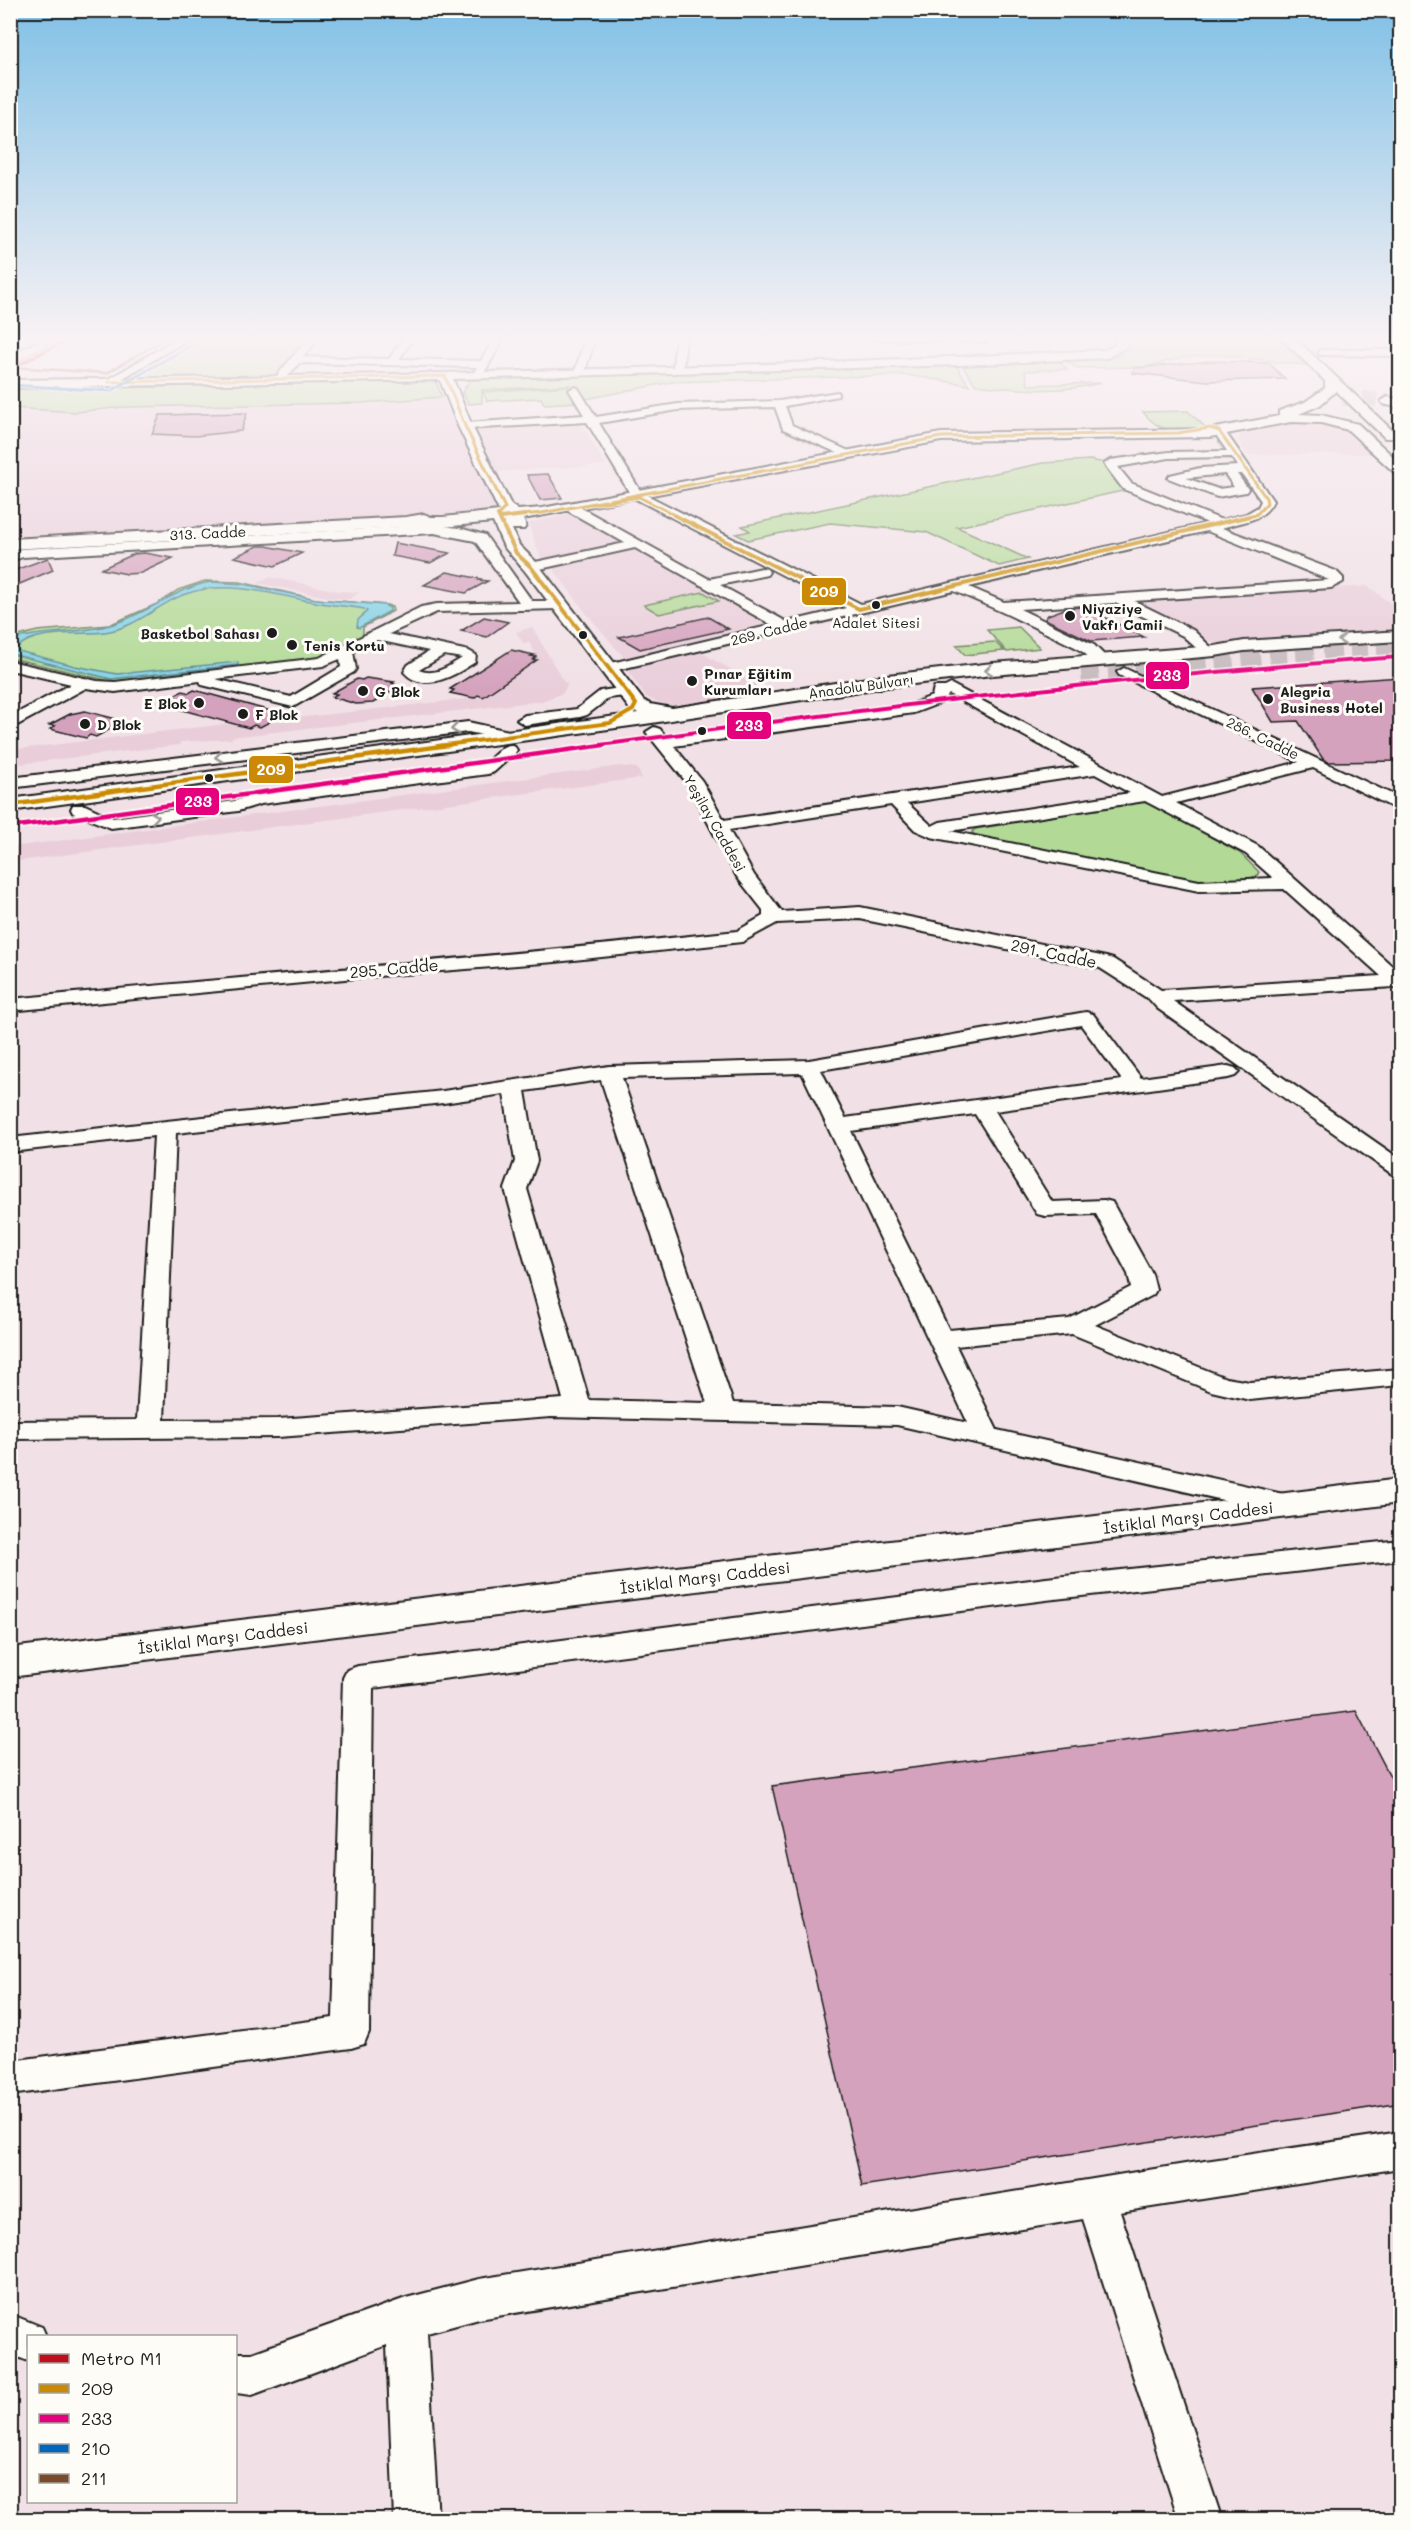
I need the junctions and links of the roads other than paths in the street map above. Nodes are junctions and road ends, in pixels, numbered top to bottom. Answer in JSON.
{"nodes":[{"id":1,"x":479,"y":454,"type":"edge"},
{"id":2,"x":613,"y":454,"type":"edge"},
{"id":3,"x":847,"y":454,"type":"edge"},
{"id":4,"x":1230,"y":454,"type":"edge"},
{"id":5,"x":1234,"y":454,"type":"edge"},
{"id":6,"x":1384,"y":454,"type":"edge"},
{"id":7,"x":1228,"y":470,"type":"dead end"},
{"id":8,"x":1245,"y":470,"type":"junction"},
{"id":9,"x":1401,"y":470,"type":"edge"},
{"id":10,"x":638,"y":495,"type":"junction"},
{"id":11,"x":572,"y":508,"type":"junction"},
{"id":12,"x":509,"y":515,"type":"junction"},
{"id":13,"x":406,"y":522,"type":"junction"},
{"id":14,"x":443,"y":522,"type":"junction"},
{"id":15,"x":1216,"y":526,"type":"junction"},
{"id":16,"x":509,"y":540,"type":"junction"},
{"id":17,"x":10,"y":544,"type":"edge"},
{"id":18,"x":637,"y":544,"type":"junction"},
{"id":19,"x":10,"y":557,"type":"edge"},
{"id":20,"x":531,"y":567,"type":"junction"},
{"id":21,"x":762,"y":572,"type":"dead end"},
{"id":22,"x":777,"y":580,"type":"dead end"},
{"id":23,"x":707,"y":583,"type":"junction"},
{"id":24,"x":953,"y":591,"type":"junction"},
{"id":25,"x":723,"y":592,"type":"junction"},
{"id":26,"x":554,"y":598,"type":"junction"},
{"id":27,"x":1117,"y":598,"type":"junction"},
{"id":28,"x":525,"y":601,"type":"junction"},
{"id":29,"x":1001,"y":606,"type":"junction"},
{"id":30,"x":859,"y":609,"type":"junction"},
{"id":31,"x":836,"y":618,"type":"junction"},
{"id":32,"x":786,"y":627,"type":"junction"},
{"id":33,"x":376,"y":635,"type":"junction"},
{"id":34,"x":1401,"y":636,"type":"edge"},
{"id":35,"x":442,"y":650,"type":"dead end"},
{"id":36,"x":346,"y":651,"type":"junction"},
{"id":37,"x":1212,"y":651,"type":"junction"},
{"id":38,"x":716,"y":653,"type":"dead end"},
{"id":39,"x":1401,"y":654,"type":"edge"},
{"id":40,"x":1102,"y":660,"type":"junction"},
{"id":41,"x":10,"y":665,"type":"edge"},
{"id":42,"x":608,"y":668,"type":"junction"},
{"id":43,"x":1124,"y":672,"type":"junction"},
{"id":44,"x":190,"y":678,"type":"junction"},
{"id":45,"x":84,"y":683,"type":"junction"},
{"id":46,"x":945,"y":690,"type":"junction"},
{"id":47,"x":631,"y":698,"type":"junction"},
{"id":48,"x":10,"y":707,"type":"edge"},
{"id":49,"x":33,"y":712,"type":"junction"},
{"id":50,"x":675,"y":713,"type":"junction"},
{"id":51,"x":610,"y":723,"type":"junction"},
{"id":52,"x":10,"y":724,"type":"edge"},
{"id":53,"x":515,"y":736,"type":"junction"},
{"id":54,"x":657,"y":736,"type":"junction"},
{"id":55,"x":1315,"y":763,"type":"junction"},
{"id":56,"x":1097,"y":769,"type":"junction"},
{"id":57,"x":10,"y":783,"type":"edge"},
{"id":58,"x":1154,"y":799,"type":"junction"},
{"id":59,"x":895,"y":800,"type":"junction"},
{"id":60,"x":1401,"y":804,"type":"edge"},
{"id":61,"x":10,"y":805,"type":"edge"},
{"id":62,"x":10,"y":818,"type":"edge"},
{"id":63,"x":718,"y":826,"type":"junction"},
{"id":64,"x":926,"y":829,"type":"junction"},
{"id":65,"x":1290,"y":883,"type":"junction"},
{"id":66,"x":773,"y":918,"type":"junction"},
{"id":67,"x":1400,"y":982,"type":"edge"},
{"id":68,"x":1157,"y":996,"type":"junction"},
{"id":69,"x":10,"y":1005,"type":"edge"},
{"id":70,"x":809,"y":1066,"type":"junction"},
{"id":71,"x":609,"y":1072,"type":"junction"},
{"id":72,"x":1228,"y":1072,"type":"dead end"},
{"id":73,"x":1135,"y":1084,"type":"junction"},
{"id":74,"x":514,"y":1086,"type":"junction"},
{"id":75,"x":981,"y":1106,"type":"junction"},
{"id":76,"x":165,"y":1126,"type":"junction"},
{"id":77,"x":838,"y":1126,"type":"junction"},
{"id":78,"x":10,"y":1145,"type":"edge"},
{"id":79,"x":1401,"y":1169,"type":"edge"},
{"id":80,"x":1074,"y":1326,"type":"junction"},
{"id":81,"x":940,"y":1339,"type":"junction"},
{"id":82,"x":1401,"y":1377,"type":"edge"},
{"id":83,"x":579,"y":1409,"type":"junction"},
{"id":84,"x":723,"y":1412,"type":"junction"},
{"id":85,"x":150,"y":1429,"type":"junction"},
{"id":86,"x":10,"y":1430,"type":"edge"},
{"id":87,"x":987,"y":1436,"type":"junction"},
{"id":88,"x":1401,"y":1491,"type":"edge"},
{"id":89,"x":1286,"y":1505,"type":"junction"},
{"id":90,"x":1401,"y":1550,"type":"edge"},
{"id":91,"x":10,"y":1663,"type":"edge"},
{"id":92,"x":10,"y":2078,"type":"edge"},
{"id":93,"x":1401,"y":2151,"type":"edge"},
{"id":94,"x":1096,"y":2198,"type":"junction"},
{"id":95,"x":405,"y":2318,"type":"junction"},
{"id":96,"x":10,"y":2334,"type":"edge"},
{"id":97,"x":27,"y":2341,"type":"edge"},
{"id":98,"x":237,"y":2373,"type":"edge"},
{"id":99,"x":416,"y":2520,"type":"edge"},
{"id":100,"x":1201,"y":2520,"type":"edge"}],
"edges":[{"from":1,"to":12,"type":"main road"},
{"from":2,"to":10,"type":"street"},
{"from":3,"to":10,"type":"main road"},
{"from":4,"to":15,"type":"street"},
{"from":5,"to":8,"type":"street","name":"269. Cadde"},
{"from":6,"to":9,"type":"main road"},
{"from":7,"to":8,"type":"street"},
{"from":8,"to":15,"type":"street","name":"269. Cadde"},
{"from":10,"to":11,"type":"main road"},
{"from":10,"to":30,"type":"street"},
{"from":11,"to":12,"type":"main road"},
{"from":11,"to":18,"type":"street"},
{"from":12,"to":13,"type":"main road","name":"313. Cadde"},
{"from":12,"to":14,"type":"main road","name":"313. Cadde"},
{"from":12,"to":16,"type":"main road"},
{"from":12,"to":20,"type":"main road"},
{"from":13,"to":14,"type":"main road","name":"313. Cadde"},
{"from":13,"to":17,"type":"main road","name":"313. Cadde"},
{"from":14,"to":16,"type":"main road"},
{"from":15,"to":24,"type":"street","name":"269. Cadde"},
{"from":15,"to":27,"type":"street"},
{"from":16,"to":20,"type":"main road"},
{"from":18,"to":20,"type":"street"},
{"from":18,"to":23,"type":"street"},
{"from":19,"to":28,"type":"street"},
{"from":20,"to":26,"type":"main road"},
{"from":21,"to":23,"type":"street"},
{"from":22,"to":25,"type":"street"},
{"from":23,"to":25,"type":"street"},
{"from":24,"to":29,"type":"street"},
{"from":24,"to":30,"type":"street","name":"269. Cadde"},
{"from":24,"to":31,"type":"street"},
{"from":25,"to":32,"type":"street"},
{"from":26,"to":28,"type":"street"},
{"from":26,"to":42,"type":"main road"},
{"from":27,"to":29,"type":"street"},
{"from":27,"to":37,"type":"street"},
{"from":28,"to":33,"type":"street"},
{"from":29,"to":40,"type":"street"},
{"from":30,"to":31,"type":"street","name":"269. Cadde"},
{"from":31,"to":32,"type":"street","name":"269. Cadde"},
{"from":31,"to":38,"type":"street"},
{"from":32,"to":42,"type":"street","name":"269. Cadde"},
{"from":33,"to":35,"type":"street"},
{"from":33,"to":36,"type":"street"},
{"from":34,"to":37,"type":"main road","name":"Anadolu Bulvarı","one_way":true},
{"from":36,"to":44,"type":"street"},
{"from":36,"to":44,"type":"street"},
{"from":37,"to":40,"type":"main road","name":"Anadolu Bulvarı"},
{"from":39,"to":43,"type":"main road","name":"Anadolu Bulvarı"},
{"from":40,"to":50,"type":"main road","name":"Anadolu Bulvarı","one_way":true},
{"from":41,"to":45,"type":"street"},
{"from":42,"to":47,"type":"main road"},
{"from":43,"to":46,"type":"main road","name":"Anadolu Bulvarı"},
{"from":43,"to":55,"type":"street","name":"286. Cadde"},
{"from":44,"to":45,"type":"street"},
{"from":45,"to":49,"type":"street"},
{"from":46,"to":54,"type":"main road","name":"Anadolu Bulvarı"},
{"from":46,"to":56,"type":"street"},
{"from":47,"to":50,"type":"main road"},
{"from":47,"to":51,"type":"main road"},
{"from":47,"to":53,"type":"street"},
{"from":48,"to":49,"type":"street"},
{"from":49,"to":52,"type":"street"},
{"from":50,"to":51,"type":"main road","name":"Anadolu Bulvarı"},
{"from":51,"to":53,"type":"main road","name":"Anadolu Bulvarı"},
{"from":53,"to":54,"type":"main road","name":"Anadolu Bulvarı"},
{"from":53,"to":57,"type":"street","one_way":true},
{"from":53,"to":61,"type":"main road","name":"Anadolu Bulvarı"},
{"from":62,"to":53,"type":"main road","name":"Anadolu Bulvarı","one_way":true},
{"from":54,"to":63,"type":"street","name":"Yeşilay Caddesi"},
{"from":55,"to":58,"type":"street"},
{"from":55,"to":60,"type":"street","name":"286. Cadde"},
{"from":56,"to":58,"type":"street"},
{"from":56,"to":59,"type":"street"},
{"from":58,"to":64,"type":"street"},
{"from":58,"to":65,"type":"street"},
{"from":59,"to":63,"type":"street"},
{"from":59,"to":64,"type":"street"},
{"from":63,"to":66,"type":"street","name":"Yeşilay Caddesi"},
{"from":64,"to":65,"type":"street"},
{"from":65,"to":67,"type":"street"},
{"from":66,"to":68,"type":"street","name":"291. Cadde"},
{"from":66,"to":69,"type":"street","name":"295. Cadde"},
{"from":67,"to":68,"type":"street"},
{"from":68,"to":79,"type":"street","name":"291. Cadde"},
{"from":70,"to":71,"type":"street"},
{"from":70,"to":73,"type":"street"},
{"from":70,"to":77,"type":"street"},
{"from":71,"to":74,"type":"street"},
{"from":71,"to":84,"type":"street"},
{"from":72,"to":73,"type":"street"},
{"from":73,"to":75,"type":"street"},
{"from":74,"to":76,"type":"street"},
{"from":74,"to":83,"type":"street"},
{"from":75,"to":77,"type":"street"},
{"from":75,"to":80,"type":"street"},
{"from":76,"to":78,"type":"street"},
{"from":76,"to":85,"type":"street"},
{"from":77,"to":81,"type":"street"},
{"from":80,"to":81,"type":"street"},
{"from":80,"to":82,"type":"street"},
{"from":81,"to":87,"type":"street"},
{"from":83,"to":84,"type":"street"},
{"from":83,"to":85,"type":"street"},
{"from":84,"to":87,"type":"street"},
{"from":85,"to":86,"type":"street"},
{"from":87,"to":89,"type":"street"},
{"from":88,"to":89,"type":"main road","name":"İstiklal Marşı Caddesi"},
{"from":89,"to":91,"type":"main road","name":"İstiklal Marşı Caddesi"},
{"from":90,"to":92,"type":"street"},
{"from":93,"to":94,"type":"street"},
{"from":94,"to":95,"type":"street"},
{"from":94,"to":100,"type":"street"},
{"from":95,"to":98,"type":"street"},
{"from":95,"to":99,"type":"street"},
{"from":96,"to":97,"type":"street"}]}
